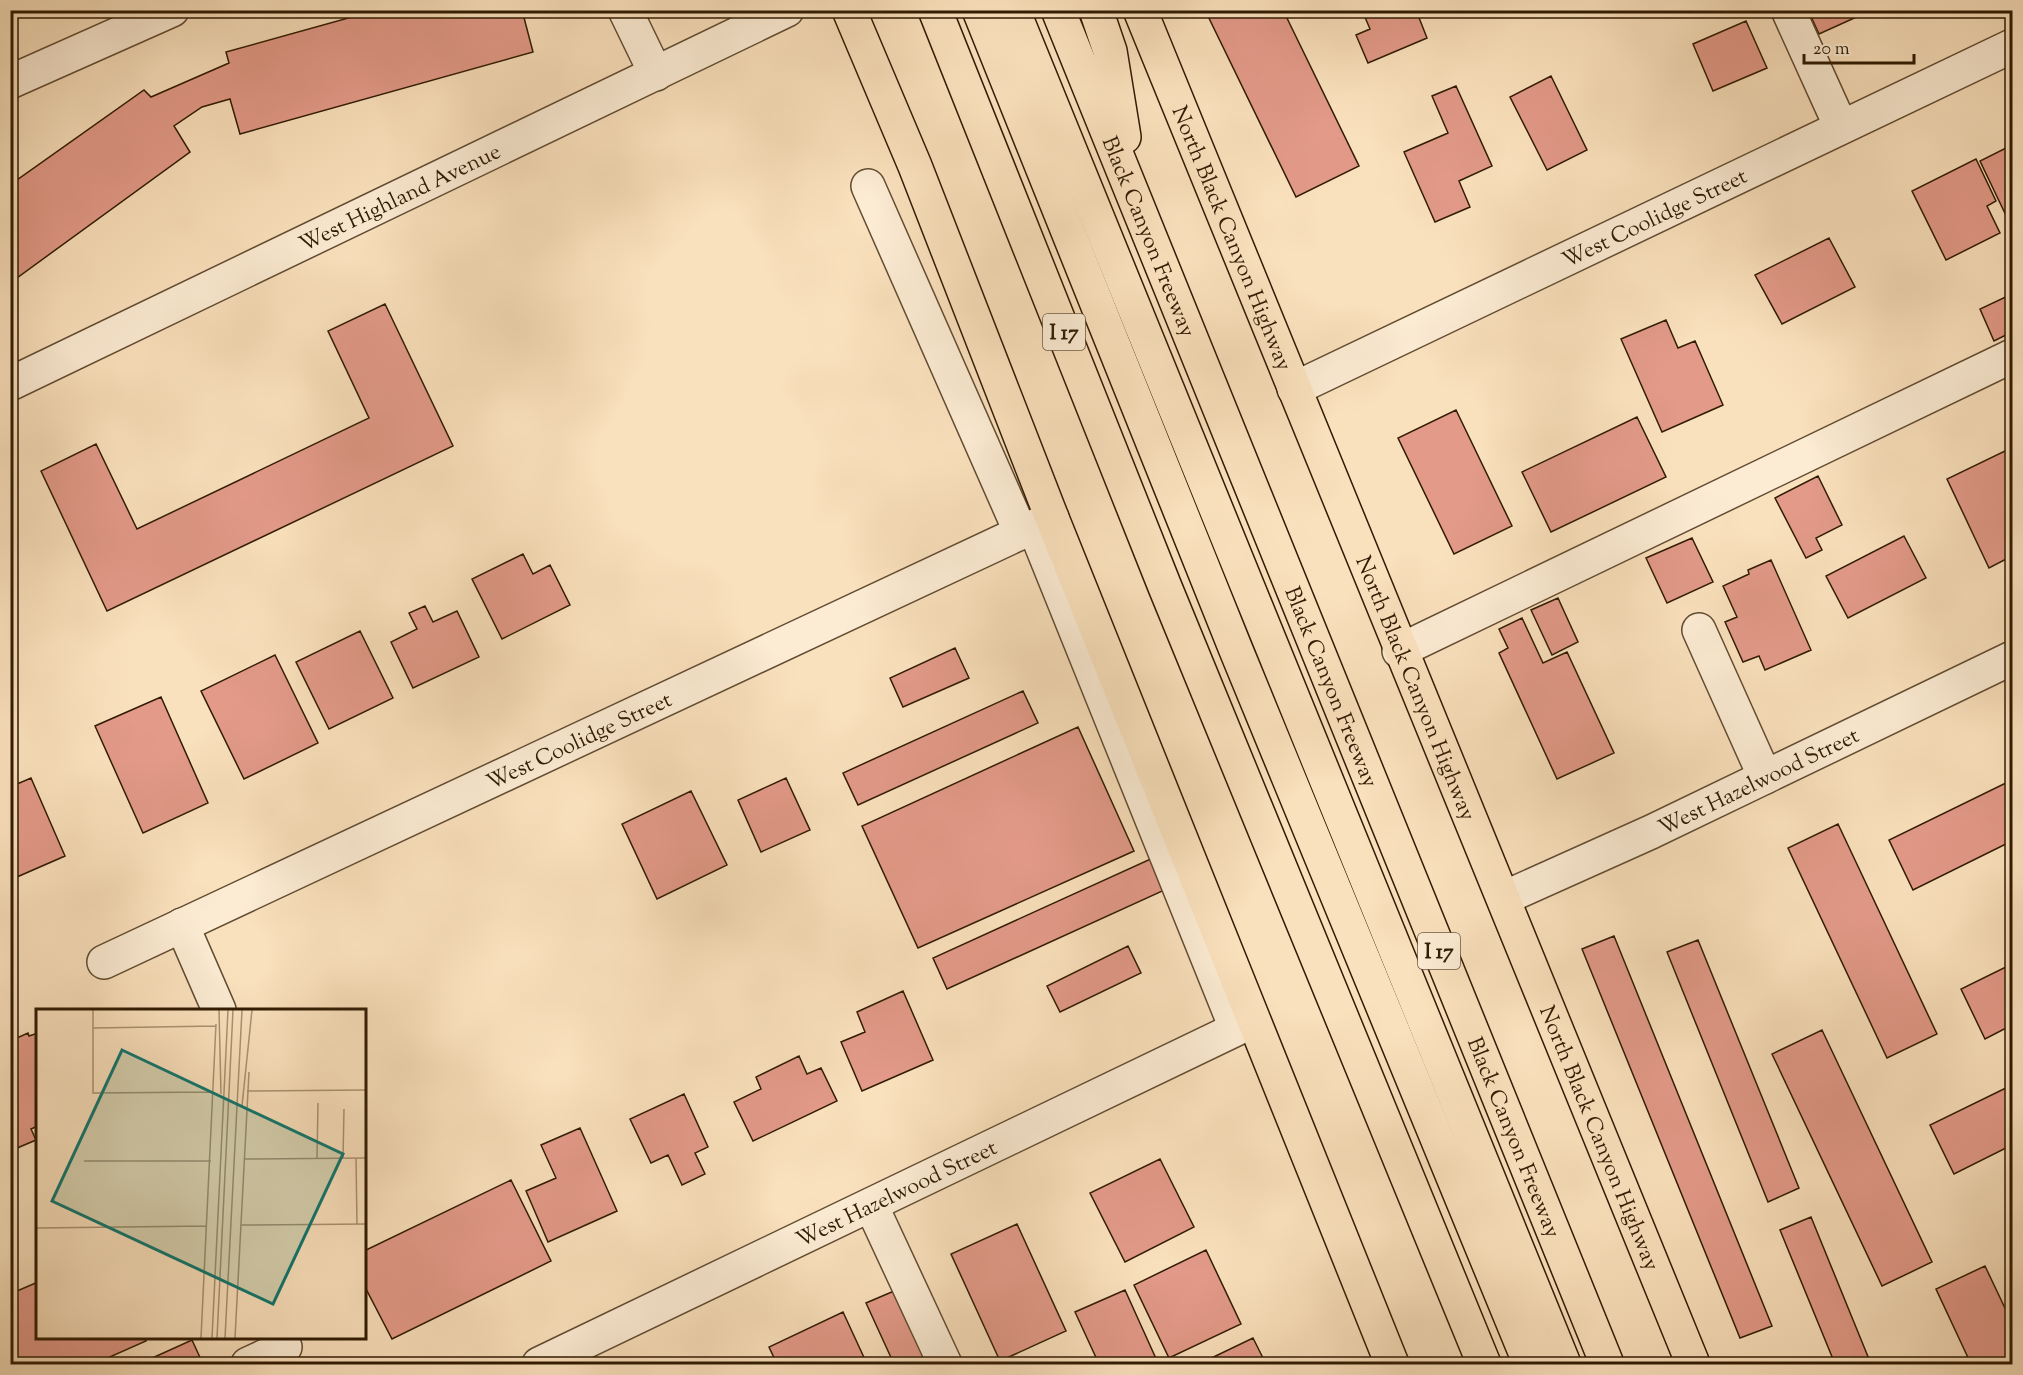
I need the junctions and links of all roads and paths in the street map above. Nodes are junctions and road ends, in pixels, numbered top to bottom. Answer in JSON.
{"nodes":[{"id":1,"x":172,"y":10,"type":"edge"},
{"id":2,"x":625,"y":10,"type":"edge"},
{"id":3,"x":787,"y":10,"type":"edge"},
{"id":4,"x":849,"y":10,"type":"edge"},
{"id":5,"x":913,"y":10,"type":"edge"},
{"id":6,"x":935,"y":10,"type":"edge"},
{"id":7,"x":979,"y":10,"type":"edge"},
{"id":8,"x":1013,"y":10,"type":"edge"},
{"id":9,"x":1058,"y":10,"type":"edge"},
{"id":10,"x":1096,"y":10,"type":"edge"},
{"id":11,"x":1140,"y":10,"type":"edge"},
{"id":12,"x":1788,"y":10,"type":"edge"},
{"id":13,"x":2013,"y":46,"type":"edge"},
{"id":14,"x":656,"y":74,"type":"junction"},
{"id":15,"x":963,"y":78,"type":"junction"},
{"id":16,"x":10,"y":82,"type":"edge"},
{"id":17,"x":1841,"y":128,"type":"junction"},
{"id":18,"x":868,"y":186,"type":"dead end"},
{"id":19,"x":1133,"y":192,"type":"junction"},
{"id":20,"x":2013,"y":356,"type":"edge"},
{"id":21,"x":10,"y":384,"type":"edge"},
{"id":22,"x":1294,"y":389,"type":"junction"},
{"id":23,"x":1036,"y":526,"type":"junction"},
{"id":24,"x":1699,"y":630,"type":"dead end"},
{"id":25,"x":1400,"y":651,"type":"junction"},
{"id":26,"x":2013,"y":658,"type":"edge"},
{"id":27,"x":1765,"y":777,"type":"junction"},
{"id":28,"x":1504,"y":898,"type":"junction"},
{"id":29,"x":182,"y":925,"type":"junction"},
{"id":30,"x":104,"y":962,"type":"dead end"},
{"id":31,"x":218,"y":1009,"type":"edge"},
{"id":32,"x":1244,"y":1024,"type":"junction"},
{"id":33,"x":871,"y":1206,"type":"junction"},
{"id":34,"x":285,"y":1347,"type":"dead end"},
{"id":35,"x":248,"y":1365,"type":"edge"},
{"id":36,"x":539,"y":1365,"type":"edge"},
{"id":37,"x":945,"y":1365,"type":"edge"},
{"id":38,"x":1392,"y":1365,"type":"edge"},
{"id":39,"x":1484,"y":1365,"type":"edge"},
{"id":40,"x":1530,"y":1365,"type":"edge"},
{"id":41,"x":1564,"y":1365,"type":"edge"},
{"id":42,"x":1606,"y":1365,"type":"edge"},
{"id":43,"x":1693,"y":1365,"type":"edge"}],
"edges":[{"from":1,"to":16,"type":"street"},
{"from":2,"to":14,"type":"street"},
{"from":3,"to":14,"type":"street","name":"West Highland Avenue"},
{"from":4,"to":23,"type":"main road"},
{"from":5,"to":15,"type":"main road"},
{"from":6,"to":15,"type":"main road","number":"I 17"},
{"from":7,"to":40,"type":"main road"},
{"from":8,"to":41,"type":"main road"},
{"from":9,"to":19,"type":"main road","name":"Black Canyon Freeway","number":"I 17"},
{"from":10,"to":19,"type":"main road"},
{"from":11,"to":22,"type":"main road","name":"North Black Canyon Highway"},
{"from":12,"to":17,"type":"street"},
{"from":13,"to":17,"type":"street","name":"West Coolidge Street"},
{"from":14,"to":21,"type":"street","name":"West Highland Avenue"},
{"from":15,"to":39,"type":"main road","number":"I 17"},
{"from":17,"to":22,"type":"street","name":"West Coolidge Street"},
{"from":18,"to":23,"type":"street"},
{"from":19,"to":42,"type":"main road","name":"Black Canyon Freeway","number":"I 17"},
{"from":20,"to":25,"type":"street"},
{"from":22,"to":25,"type":"main road","name":"North Black Canyon Highway"},
{"from":23,"to":29,"type":"street","name":"West Coolidge Street"},
{"from":23,"to":32,"type":"main road"},
{"from":24,"to":27,"type":"street"},
{"from":25,"to":28,"type":"main road","name":"North Black Canyon Highway"},
{"from":26,"to":27,"type":"street","name":"West Hazelwood Street"},
{"from":27,"to":28,"type":"street","name":"West Hazelwood Street"},
{"from":28,"to":43,"type":"main road","name":"North Black Canyon Highway"},
{"from":29,"to":30,"type":"street","name":"West Coolidge Street"},
{"from":29,"to":31,"type":"street"},
{"from":32,"to":33,"type":"street","name":"West Hazelwood Street"},
{"from":32,"to":38,"type":"main road"},
{"from":33,"to":36,"type":"street","name":"West Hazelwood Street"},
{"from":33,"to":37,"type":"street"},
{"from":34,"to":35,"type":"street"}]}
